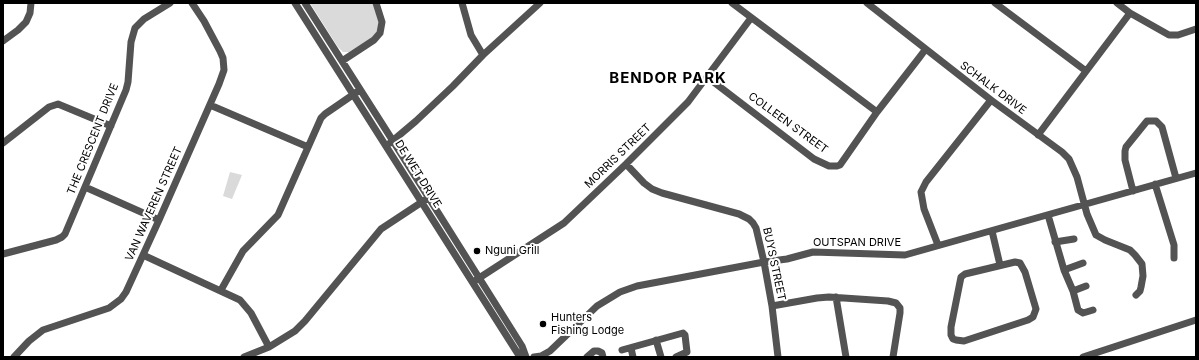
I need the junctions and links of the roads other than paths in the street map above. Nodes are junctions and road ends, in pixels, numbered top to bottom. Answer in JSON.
{"nodes":[{"id":1,"x":31,"y":3,"type":"edge"},
{"id":2,"x":170,"y":3,"type":"edge"},
{"id":3,"x":192,"y":3,"type":"edge"},
{"id":4,"x":295,"y":3,"type":"edge"},
{"id":5,"x":304,"y":3,"type":"edge"},
{"id":6,"x":376,"y":3,"type":"edge"},
{"id":7,"x":462,"y":3,"type":"edge"},
{"id":8,"x":540,"y":3,"type":"edge"},
{"id":9,"x":732,"y":3,"type":"edge"},
{"id":10,"x":867,"y":3,"type":"edge"},
{"id":11,"x":995,"y":3,"type":"edge"},
{"id":12,"x":1117,"y":3,"type":"edge"},
{"id":13,"x":1130,"y":13,"type":"junction"},
{"id":14,"x":751,"y":18,"type":"junction"},
{"id":15,"x":1196,"y":29,"type":"edge"},
{"id":16,"x":3,"y":41,"type":"edge"},
{"id":17,"x":925,"y":50,"type":"junction"},
{"id":18,"x":482,"y":55,"type":"junction"},
{"id":19,"x":342,"y":61,"type":"junction"},
{"id":20,"x":1086,"y":71,"type":"junction"},
{"id":21,"x":707,"y":77,"type":"junction"},
{"id":22,"x":361,"y":90,"type":"junction"},
{"id":23,"x":354,"y":95,"type":"junction"},
{"id":24,"x":991,"y":100,"type":"junction"},
{"id":25,"x":210,"y":105,"type":"junction"},
{"id":26,"x":877,"y":112,"type":"junction"},
{"id":27,"x":111,"y":126,"type":"junction"},
{"id":28,"x":1038,"y":135,"type":"junction"},
{"id":29,"x":394,"y":141,"type":"junction"},
{"id":30,"x":3,"y":143,"type":"edge"},
{"id":31,"x":387,"y":146,"type":"junction"},
{"id":32,"x":308,"y":147,"type":"junction"},
{"id":33,"x":626,"y":164,"type":"junction"},
{"id":34,"x":1196,"y":172,"type":"edge"},
{"id":35,"x":1176,"y":178,"type":"junction"},
{"id":36,"x":1155,"y":184,"type":"junction"},
{"id":37,"x":85,"y":187,"type":"junction"},
{"id":38,"x":1133,"y":191,"type":"junction"},
{"id":39,"x":429,"y":198,"type":"junction"},
{"id":40,"x":422,"y":202,"type":"junction"},
{"id":41,"x":1084,"y":204,"type":"junction"},
{"id":42,"x":1048,"y":215,"type":"junction"},
{"id":43,"x":159,"y":220,"type":"junction"},
{"id":44,"x":992,"y":231,"type":"junction"},
{"id":45,"x":1074,"y":239,"type":"dead end"},
{"id":46,"x":1055,"y":242,"type":"junction"},
{"id":47,"x":938,"y":245,"type":"junction"},
{"id":48,"x":3,"y":254,"type":"edge"},
{"id":49,"x":143,"y":255,"type":"junction"},
{"id":50,"x":1174,"y":258,"type":"dead end"},
{"id":51,"x":764,"y":262,"type":"junction"},
{"id":52,"x":1084,"y":264,"type":"dead end"},
{"id":53,"x":1000,"y":265,"type":"junction"},
{"id":54,"x":1064,"y":270,"type":"junction"},
{"id":55,"x":476,"y":280,"type":"junction"},
{"id":56,"x":1086,"y":286,"type":"dead end"},
{"id":57,"x":221,"y":290,"type":"junction"},
{"id":58,"x":1073,"y":291,"type":"junction"},
{"id":59,"x":1136,"y":295,"type":"dead end"},
{"id":60,"x":836,"y":297,"type":"junction"},
{"id":61,"x":772,"y":306,"type":"junction"},
{"id":62,"x":1093,"y":310,"type":"dead end"},
{"id":63,"x":1196,"y":320,"type":"edge"},
{"id":64,"x":656,"y":340,"type":"junction"},
{"id":65,"x":269,"y":347,"type":"junction"},
{"id":66,"x":631,"y":348,"type":"junction"},
{"id":67,"x":622,"y":350,"type":"dead end"},
{"id":68,"x":14,"y":357,"type":"edge"},
{"id":69,"x":244,"y":357,"type":"edge"},
{"id":70,"x":520,"y":357,"type":"edge"},
{"id":71,"x":526,"y":357,"type":"edge"},
{"id":72,"x":534,"y":357,"type":"edge"},
{"id":73,"x":587,"y":357,"type":"edge"},
{"id":74,"x":603,"y":357,"type":"edge"},
{"id":75,"x":633,"y":357,"type":"edge"},
{"id":76,"x":661,"y":357,"type":"edge"},
{"id":77,"x":676,"y":357,"type":"edge"},
{"id":78,"x":778,"y":357,"type":"edge"},
{"id":79,"x":846,"y":357,"type":"edge"},
{"id":80,"x":893,"y":357,"type":"edge"},
{"id":81,"x":1083,"y":357,"type":"edge"}],
"edges":[{"from":1,"to":16,"type":"street"},
{"from":2,"to":27,"type":"street","name":"THE CRESCENT DRIVE"},
{"from":3,"to":25,"type":"street","name":"VAN WAVEREN STREET"},
{"from":4,"to":23,"type":"street","name":"DE WET DRIVE"},
{"from":5,"to":19,"type":"street","name":"DE WET DRIVE"},
{"from":6,"to":19,"type":"street"},
{"from":7,"to":18,"type":"street"},
{"from":8,"to":18,"type":"street"},
{"from":9,"to":14,"type":"street"},
{"from":10,"to":17,"type":"street","name":"SCHALK DRIVE"},
{"from":11,"to":20,"type":"street"},
{"from":12,"to":13,"type":"street"},
{"from":13,"to":15,"type":"street"},
{"from":13,"to":20,"type":"street"},
{"from":14,"to":21,"type":"street","name":"MORRIS STREET"},
{"from":14,"to":26,"type":"street"},
{"from":17,"to":24,"type":"street","name":"SCHALK DRIVE"},
{"from":17,"to":26,"type":"street","name":"COLLEEN STREET"},
{"from":18,"to":29,"type":"street"},
{"from":19,"to":22,"type":"street","name":"DE WET DRIVE"},
{"from":20,"to":28,"type":"street"},
{"from":21,"to":26,"type":"street","name":"COLLEEN STREET"},
{"from":21,"to":33,"type":"street","name":"MORRIS STREET"},
{"from":22,"to":23,"type":"street"},
{"from":22,"to":29,"type":"street","name":"DE WET DRIVE"},
{"from":23,"to":31,"type":"street","name":"DE WET DRIVE"},
{"from":23,"to":32,"type":"street"},
{"from":24,"to":28,"type":"street","name":"SCHALK DRIVE"},
{"from":24,"to":47,"type":"street"},
{"from":25,"to":32,"type":"street"},
{"from":25,"to":43,"type":"street","name":"VAN WAVEREN STREET"},
{"from":27,"to":30,"type":"street"},
{"from":27,"to":37,"type":"street","name":"THE CRESCENT DRIVE"},
{"from":28,"to":41,"type":"street","name":"SCHALK DRIVE"},
{"from":29,"to":31,"type":"street"},
{"from":29,"to":39,"type":"street","name":"DE WET DRIVE"},
{"from":31,"to":40,"type":"street","name":"DE WET DRIVE"},
{"from":32,"to":57,"type":"street"},
{"from":33,"to":51,"type":"street","name":"BUYS STREET"},
{"from":33,"to":55,"type":"street","name":"MORRIS STREET"},
{"from":34,"to":35,"type":"street","name":"OUTSPAN DRIVE"},
{"from":35,"to":36,"type":"street","name":"OUTSPAN DRIVE"},
{"from":35,"to":38,"type":"street"},
{"from":36,"to":38,"type":"street","name":"OUTSPAN DRIVE"},
{"from":36,"to":50,"type":"street"},
{"from":37,"to":43,"type":"street"},
{"from":37,"to":48,"type":"street","name":"THE CRESCENT DRIVE"},
{"from":38,"to":41,"type":"street","name":"OUTSPAN DRIVE"},
{"from":39,"to":40,"type":"street"},
{"from":39,"to":55,"type":"street","name":"DE WET DRIVE"},
{"from":40,"to":55,"type":"street","name":"DE WET DRIVE"},
{"from":40,"to":65,"type":"street"},
{"from":41,"to":42,"type":"street","name":"OUTSPAN DRIVE"},
{"from":41,"to":59,"type":"street","name":"SCHALK DRIVE"},
{"from":42,"to":44,"type":"street","name":"OUTSPAN DRIVE"},
{"from":42,"to":46,"type":"street"},
{"from":43,"to":49,"type":"street","name":"VAN WAVEREN STREET"},
{"from":44,"to":47,"type":"street","name":"OUTSPAN DRIVE"},
{"from":44,"to":53,"type":"street"},
{"from":45,"to":46,"type":"street"},
{"from":46,"to":54,"type":"street"},
{"from":47,"to":51,"type":"street","name":"OUTSPAN DRIVE"},
{"from":49,"to":57,"type":"street"},
{"from":49,"to":68,"type":"street","name":"VAN WAVEREN STREET"},
{"from":51,"to":61,"type":"street","name":"BUYS STREET"},
{"from":51,"to":72,"type":"street","name":"OUTSPAN DRIVE"},
{"from":52,"to":54,"type":"street"},
{"from":53,"to":53,"type":"street"},
{"from":54,"to":58,"type":"street"},
{"from":55,"to":70,"type":"street","name":"DE WET DRIVE"},
{"from":55,"to":71,"type":"street","name":"DE WET DRIVE"},
{"from":56,"to":58,"type":"street"},
{"from":57,"to":65,"type":"street"},
{"from":58,"to":62,"type":"street"},
{"from":60,"to":61,"type":"street"},
{"from":60,"to":79,"type":"street"},
{"from":60,"to":80,"type":"street"},
{"from":61,"to":78,"type":"street","name":"BUYS STREET"},
{"from":63,"to":81,"type":"street"},
{"from":64,"to":66,"type":"street"},
{"from":64,"to":76,"type":"street"},
{"from":64,"to":77,"type":"street"},
{"from":65,"to":69,"type":"street"},
{"from":66,"to":67,"type":"street"},
{"from":66,"to":75,"type":"street"},
{"from":73,"to":74,"type":"street"}]}
